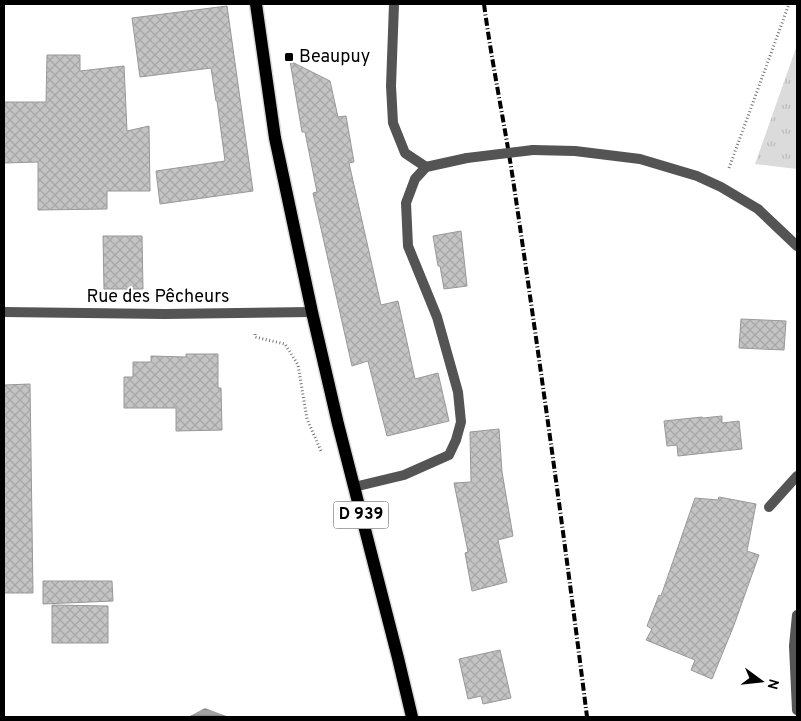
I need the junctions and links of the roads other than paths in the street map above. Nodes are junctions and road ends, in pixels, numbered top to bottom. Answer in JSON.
{"nodes":[{"id":1,"x":256,"y":4,"type":"edge"},
{"id":2,"x":394,"y":4,"type":"edge"},
{"id":3,"x":426,"y":167,"type":"junction"},
{"id":4,"x":797,"y":246,"type":"edge"},
{"id":5,"x":4,"y":312,"type":"edge"},
{"id":6,"x":312,"y":312,"type":"junction"},
{"id":7,"x":797,"y":476,"type":"edge"},
{"id":8,"x":354,"y":487,"type":"junction"},
{"id":9,"x":769,"y":507,"type":"dead end"},
{"id":10,"x":797,"y":615,"type":"edge"},
{"id":11,"x":797,"y":710,"type":"edge"},
{"id":12,"x":412,"y":717,"type":"edge"}],
"edges":[{"from":1,"to":6,"type":"main road","number":"D 939"},
{"from":2,"to":3,"type":"street"},
{"from":3,"to":4,"type":"street","bridge":true},
{"from":3,"to":8,"type":"street"},
{"from":5,"to":6,"type":"street","name":"Rue des Pêcheurs"},
{"from":6,"to":8,"type":"main road","number":"D 939"},
{"from":7,"to":9,"type":"street"},
{"from":8,"to":12,"type":"main road","number":"D 939"},
{"from":10,"to":11,"type":"street"}]}
